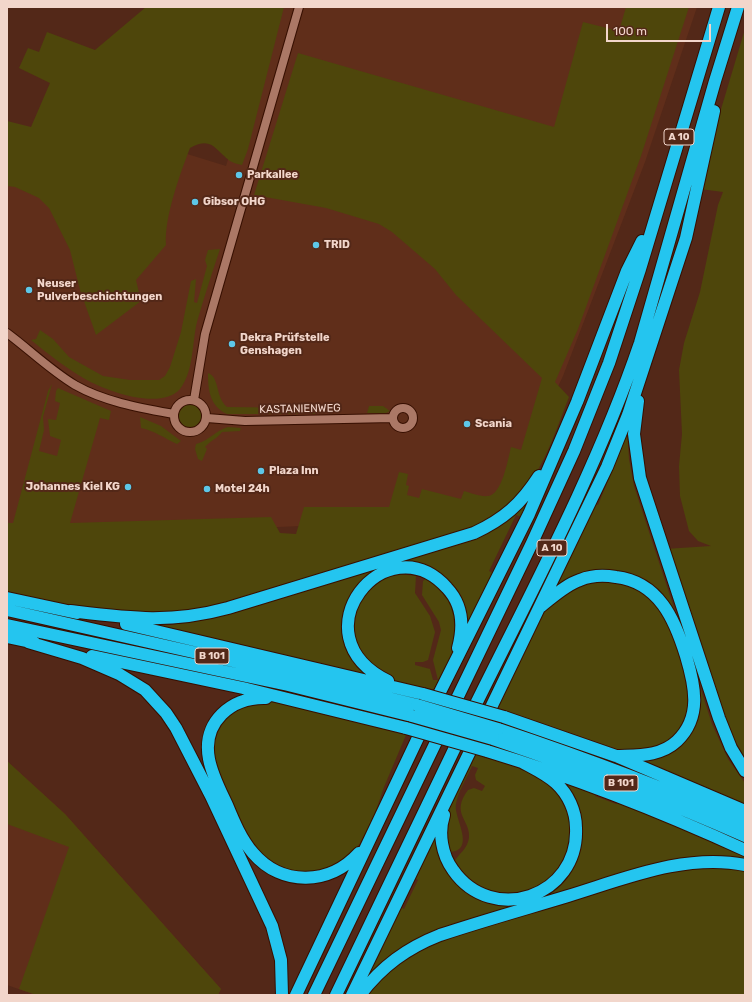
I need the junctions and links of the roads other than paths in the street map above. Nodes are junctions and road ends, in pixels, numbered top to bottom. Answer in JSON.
{"nodes":[{"id":1,"x":299,"y":7,"type":"edge"},
{"id":2,"x":719,"y":7,"type":"edge"},
{"id":3,"x":738,"y":7,"type":"edge"},
{"id":4,"x":715,"y":81,"type":"junction"},
{"id":5,"x":653,"y":223,"type":"junction"},
{"id":6,"x":7,"y":333,"type":"edge"},
{"id":7,"x":646,"y":364,"type":"junction"},
{"id":8,"x":194,"y":400,"type":"junction"},
{"id":9,"x":174,"y":414,"type":"junction"},
{"id":10,"x":207,"y":418,"type":"junction"},
{"id":11,"x":393,"y":418,"type":"dead end"},
{"id":12,"x":557,"y":448,"type":"junction"},
{"id":13,"x":7,"y":598,"type":"edge"},
{"id":14,"x":538,"y":609,"type":"junction"},
{"id":15,"x":7,"y":610,"type":"edge"},
{"id":16,"x":70,"y":611,"type":"junction"},
{"id":17,"x":7,"y":625,"type":"edge"},
{"id":18,"x":7,"y":637,"type":"edge"},
{"id":19,"x":28,"y":642,"type":"junction"},
{"id":20,"x":406,"y":690,"type":"junction"},
{"id":21,"x":300,"y":702,"type":"junction"},
{"id":22,"x":434,"y":704,"type":"junction"},
{"id":23,"x":414,"y":711,"type":"junction"},
{"id":24,"x":495,"y":734,"type":"junction"},
{"id":25,"x":470,"y":752,"type":"junction"},
{"id":26,"x":616,"y":756,"type":"junction"},
{"id":27,"x":522,"y":762,"type":"junction"},
{"id":28,"x":745,"y":770,"type":"edge"},
{"id":29,"x":745,"y":811,"type":"edge"},
{"id":30,"x":745,"y":824,"type":"edge"},
{"id":31,"x":376,"y":826,"type":"junction"},
{"id":32,"x":745,"y":836,"type":"edge"},
{"id":33,"x":745,"y":850,"type":"edge"},
{"id":34,"x":745,"y":866,"type":"edge"},
{"id":35,"x":282,"y":995,"type":"edge"},
{"id":36,"x":296,"y":995,"type":"edge"},
{"id":37,"x":314,"y":995,"type":"edge"},
{"id":38,"x":336,"y":995,"type":"edge"},
{"id":39,"x":352,"y":995,"type":"edge"},
{"id":40,"x":360,"y":995,"type":"edge"}],
"edges":[{"from":1,"to":8,"type":"street"},
{"from":2,"to":5,"type":"highway","number":"A 10"},
{"from":3,"to":4,"type":"highway","number":"A 10"},
{"from":4,"to":7,"type":"highway"},
{"from":4,"to":38,"type":"highway","number":"A 10"},
{"from":5,"to":12,"type":"highway"},
{"from":5,"to":37,"type":"highway","number":"A 10"},
{"from":6,"to":9,"type":"street"},
{"from":7,"to":14,"type":"highway"},
{"from":7,"to":28,"type":"highway"},
{"from":8,"to":9,"type":"street"},
{"from":8,"to":10,"type":"street"},
{"from":9,"to":10,"type":"street"},
{"from":10,"to":11,"type":"street","name":"KASTANIENWEG"},
{"from":12,"to":16,"type":"highway"},
{"from":12,"to":22,"type":"highway"},
{"from":13,"to":16,"type":"highway","number":"B 101"},
{"from":14,"to":25,"type":"highway"},
{"from":14,"to":26,"type":"highway"},
{"from":15,"to":23,"type":"highway","number":"B 101"},
{"from":16,"to":20,"type":"highway","number":"B 101"},
{"from":17,"to":23,"type":"highway","number":"B 101"},
{"from":18,"to":19,"type":"highway","number":"B 101"},
{"from":19,"to":21,"type":"highway","number":"B 101"},
{"from":19,"to":35,"type":"highway"},
{"from":20,"to":22,"type":"highway"},
{"from":20,"to":26,"type":"highway","number":"B 101","bridge":true},
{"from":21,"to":27,"type":"highway","number":"B 101","bridge":true},
{"from":21,"to":31,"type":"highway"},
{"from":22,"to":31,"type":"highway"},
{"from":23,"to":24,"type":"highway","number":"B 101","bridge":true},
{"from":24,"to":30,"type":"highway","number":"B 101"},
{"from":24,"to":32,"type":"highway","number":"B 101"},
{"from":25,"to":27,"type":"highway"},
{"from":25,"to":39,"type":"highway"},
{"from":26,"to":29,"type":"highway","number":"B 101"},
{"from":27,"to":33,"type":"highway","number":"B 101"},
{"from":31,"to":36,"type":"highway"},
{"from":34,"to":40,"type":"highway"}]}
